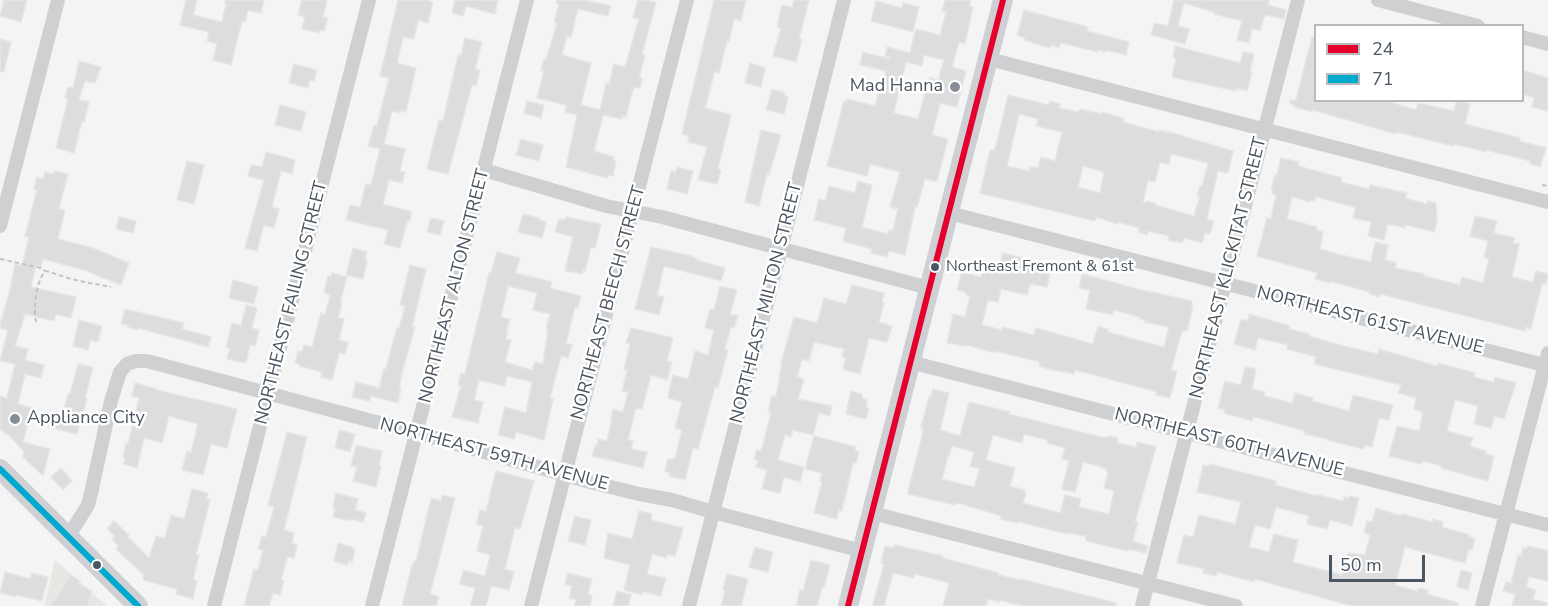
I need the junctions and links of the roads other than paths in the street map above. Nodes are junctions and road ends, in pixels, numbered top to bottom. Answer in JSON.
{"nodes":[{"id":1,"x":58,"y":0,"type":"edge"},
{"id":2,"x":369,"y":0,"type":"edge"},
{"id":3,"x":527,"y":0,"type":"edge"},
{"id":4,"x":687,"y":0,"type":"edge"},
{"id":5,"x":844,"y":0,"type":"edge"},
{"id":6,"x":1003,"y":0,"type":"edge"},
{"id":7,"x":1298,"y":0,"type":"edge"},
{"id":8,"x":1378,"y":0,"type":"edge"},
{"id":9,"x":1470,"y":24,"type":"edge"},
{"id":10,"x":1524,"y":38,"type":"edge"},
{"id":11,"x":1548,"y":44,"type":"edge"},
{"id":12,"x":988,"y":59,"type":"junction"},
{"id":13,"x":1264,"y":129,"type":"junction"},
{"id":14,"x":484,"y":170,"type":"junction"},
{"id":15,"x":1548,"y":202,"type":"edge"},
{"id":16,"x":632,"y":212,"type":"junction"},
{"id":17,"x":949,"y":213,"type":"junction"},
{"id":18,"x":0,"y":226,"type":"edge"},
{"id":19,"x":781,"y":249,"type":"junction"},
{"id":20,"x":1225,"y":284,"type":"junction"},
{"id":21,"x":929,"y":288,"type":"junction"},
{"id":22,"x":910,"y":362,"type":"junction"},
{"id":23,"x":1547,"y":362,"type":"edge"},
{"id":24,"x":268,"y":394,"type":"junction"},
{"id":25,"x":1187,"y":432,"type":"junction"},
{"id":26,"x":417,"y":433,"type":"junction"},
{"id":27,"x":0,"y":469,"type":"edge"},
{"id":28,"x":564,"y":474,"type":"junction"},
{"id":29,"x":713,"y":512,"type":"junction"},
{"id":30,"x":872,"y":513,"type":"junction"},
{"id":31,"x":1506,"y":514,"type":"junction"},
{"id":32,"x":1548,"y":525,"type":"edge"},
{"id":33,"x":68,"y":537,"type":"junction"},
{"id":34,"x":862,"y":551,"type":"junction"},
{"id":35,"x":1148,"y":584,"type":"junction"},
{"id":36,"x":138,"y":606,"type":"edge"},
{"id":37,"x":214,"y":606,"type":"edge"},
{"id":38,"x":372,"y":606,"type":"edge"},
{"id":39,"x":531,"y":606,"type":"edge"},
{"id":40,"x":688,"y":606,"type":"edge"},
{"id":41,"x":848,"y":606,"type":"edge"},
{"id":42,"x":1142,"y":606,"type":"edge"},
{"id":43,"x":1236,"y":606,"type":"edge"},
{"id":44,"x":1482,"y":606,"type":"edge"}],
"edges":[{"from":1,"to":18,"type":"street"},
{"from":2,"to":24,"type":"street","name":"NORTHEAST FAILING STREET"},
{"from":3,"to":14,"type":"street","name":"NORTHEAST ALTON STREET"},
{"from":4,"to":16,"type":"street","name":"NORTHEAST BEECH STREET"},
{"from":5,"to":19,"type":"street","name":"NORTHEAST MILTON STREET"},
{"from":6,"to":12,"type":"main road"},
{"from":7,"to":13,"type":"street","name":"NORTHEAST KLICKITAT STREET"},
{"from":8,"to":9,"type":"street"},
{"from":10,"to":11,"type":"street"},
{"from":12,"to":13,"type":"street"},
{"from":12,"to":17,"type":"main road"},
{"from":13,"to":15,"type":"street"},
{"from":13,"to":20,"type":"street","name":"NORTHEAST KLICKITAT STREET"},
{"from":14,"to":16,"type":"street"},
{"from":14,"to":26,"type":"street","name":"NORTHEAST ALTON STREET"},
{"from":16,"to":19,"type":"street"},
{"from":16,"to":28,"type":"street","name":"NORTHEAST BEECH STREET"},
{"from":17,"to":20,"type":"street","name":"NORTHEAST 61ST AVENUE"},
{"from":17,"to":21,"type":"main road"},
{"from":19,"to":21,"type":"street"},
{"from":19,"to":29,"type":"street","name":"NORTHEAST MILTON STREET"},
{"from":20,"to":23,"type":"street","name":"NORTHEAST 61ST AVENUE"},
{"from":20,"to":25,"type":"street","name":"NORTHEAST KLICKITAT STREET"},
{"from":21,"to":22,"type":"main road"},
{"from":22,"to":25,"type":"street","name":"NORTHEAST 60TH AVENUE"},
{"from":22,"to":30,"type":"main road"},
{"from":23,"to":31,"type":"street"},
{"from":24,"to":26,"type":"street","name":"NORTHEAST 59TH AVENUE"},
{"from":24,"to":33,"type":"street","name":"NORTHEAST 59TH AVENUE"},
{"from":24,"to":37,"type":"street","name":"NORTHEAST FAILING STREET"},
{"from":25,"to":31,"type":"street","name":"NORTHEAST 60TH AVENUE"},
{"from":25,"to":35,"type":"street","name":"NORTHEAST KLICKITAT STREET"},
{"from":26,"to":28,"type":"street","name":"NORTHEAST 59TH AVENUE"},
{"from":26,"to":38,"type":"street","name":"NORTHEAST ALTON STREET"},
{"from":27,"to":33,"type":"main road"},
{"from":28,"to":29,"type":"street","name":"NORTHEAST 59TH AVENUE"},
{"from":28,"to":39,"type":"street","name":"NORTHEAST BEECH STREET"},
{"from":29,"to":34,"type":"street","name":"NORTHEAST 59TH AVENUE"},
{"from":29,"to":40,"type":"street","name":"NORTHEAST MILTON STREET"},
{"from":30,"to":34,"type":"main road"},
{"from":30,"to":35,"type":"street"},
{"from":31,"to":32,"type":"street","name":"NORTHEAST 60TH AVENUE"},
{"from":31,"to":44,"type":"street"},
{"from":33,"to":36,"type":"main road"},
{"from":34,"to":41,"type":"main road"},
{"from":35,"to":42,"type":"street","name":"NORTHEAST KLICKITAT STREET"},
{"from":35,"to":43,"type":"street"}]}
